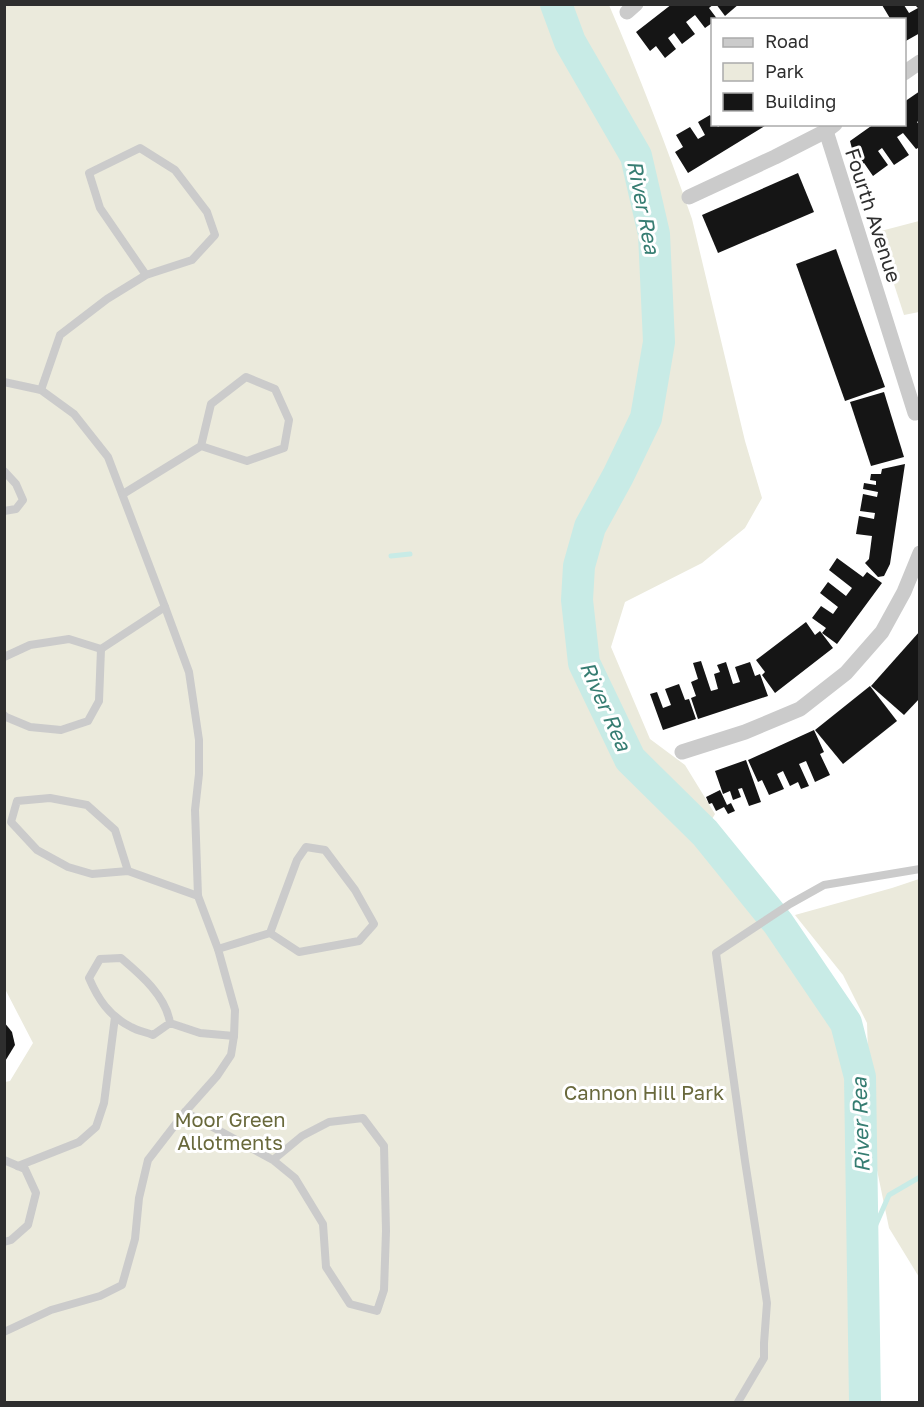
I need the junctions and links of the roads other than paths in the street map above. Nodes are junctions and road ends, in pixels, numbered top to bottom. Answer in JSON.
{"nodes":[{"id":1,"x":920,"y":62,"type":"edge"},
{"id":2,"x":906,"y":72,"type":"edge"},
{"id":3,"x":831,"y":128,"type":"edge"},
{"id":4,"x":689,"y":197,"type":"dead end"},
{"id":5,"x":146,"y":275,"type":"junction"},
{"id":6,"x":4,"y":382,"type":"edge"},
{"id":7,"x":41,"y":390,"type":"junction"},
{"id":8,"x":917,"y":413,"type":"edge"},
{"id":9,"x":920,"y":429,"type":"edge"},
{"id":10,"x":201,"y":446,"type":"junction"},
{"id":11,"x":4,"y":471,"type":"edge"},
{"id":12,"x":123,"y":494,"type":"junction"},
{"id":13,"x":4,"y":511,"type":"edge"},
{"id":14,"x":920,"y":553,"type":"edge"},
{"id":15,"x":165,"y":607,"type":"junction"},
{"id":16,"x":101,"y":649,"type":"junction"},
{"id":17,"x":4,"y":657,"type":"edge"},
{"id":18,"x":4,"y":715,"type":"edge"},
{"id":19,"x":682,"y":752,"type":"dead end"},
{"id":20,"x":920,"y":869,"type":"edge"},
{"id":21,"x":128,"y":871,"type":"junction"},
{"id":22,"x":198,"y":896,"type":"junction"},
{"id":23,"x":270,"y":933,"type":"junction"},
{"id":24,"x":218,"y":949,"type":"junction"},
{"id":25,"x":115,"y":1017,"type":"junction"},
{"id":26,"x":170,"y":1023,"type":"junction"},
{"id":27,"x":234,"y":1036,"type":"junction"},
{"id":28,"x":184,"y":1112,"type":"junction"},
{"id":29,"x":4,"y":1160,"type":"edge"},
{"id":30,"x":273,"y":1160,"type":"junction"},
{"id":31,"x":18,"y":1166,"type":"junction"},
{"id":32,"x":4,"y":1242,"type":"edge"},
{"id":33,"x":4,"y":1332,"type":"edge"},
{"id":34,"x":738,"y":1402,"type":"edge"}],
"edges":[{"from":1,"to":2,"type":"street"},
{"from":3,"to":4,"type":"street"},
{"from":3,"to":8,"type":"street","name":"Fourth Avenue"},
{"from":5,"to":5,"type":"lane"},
{"from":5,"to":7,"type":"lane"},
{"from":6,"to":7,"type":"lane"},
{"from":7,"to":12,"type":"lane"},
{"from":8,"to":9,"type":"street","name":"Fourth Avenue"},
{"from":10,"to":10,"type":"lane"},
{"from":10,"to":12,"type":"lane"},
{"from":11,"to":13,"type":"lane"},
{"from":12,"to":15,"type":"lane"},
{"from":14,"to":19,"type":"street"},
{"from":15,"to":16,"type":"lane"},
{"from":15,"to":22,"type":"lane"},
{"from":16,"to":17,"type":"lane"},
{"from":16,"to":18,"type":"lane"},
{"from":20,"to":34,"type":"lane"},
{"from":21,"to":21,"type":"lane"},
{"from":21,"to":22,"type":"lane"},
{"from":22,"to":24,"type":"lane"},
{"from":23,"to":23,"type":"lane"},
{"from":23,"to":24,"type":"lane"},
{"from":24,"to":27,"type":"lane"},
{"from":25,"to":26,"type":"lane"},
{"from":25,"to":26,"type":"lane"},
{"from":25,"to":31,"type":"lane"},
{"from":26,"to":27,"type":"lane"},
{"from":27,"to":28,"type":"lane"},
{"from":28,"to":30,"type":"lane"},
{"from":28,"to":33,"type":"lane"},
{"from":29,"to":31,"type":"lane"},
{"from":30,"to":30,"type":"lane"},
{"from":31,"to":32,"type":"lane"}]}
